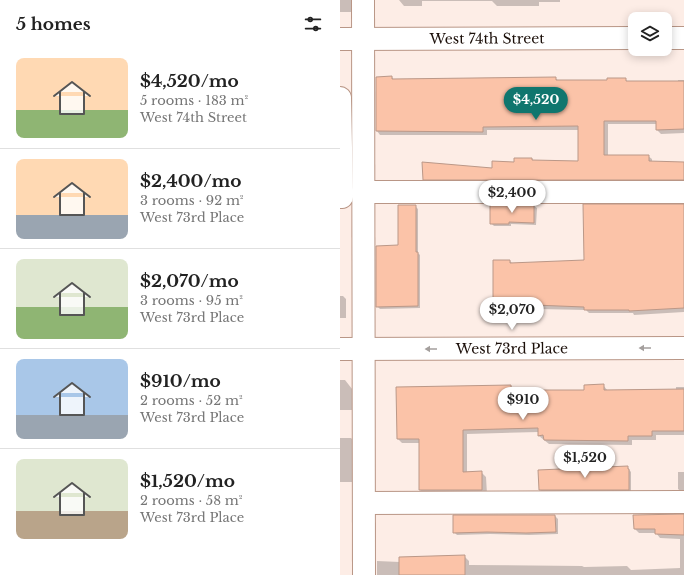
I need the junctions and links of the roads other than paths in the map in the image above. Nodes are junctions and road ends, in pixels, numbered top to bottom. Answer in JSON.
{"nodes":[{"id":1,"x":363,"y":0,"type":"edge"},
{"id":2,"x":628,"y":38,"type":"edge"},
{"id":3,"x":672,"y":38,"type":"edge"},
{"id":4,"x":684,"y":38,"type":"edge"},
{"id":5,"x":340,"y":39,"type":"edge"},
{"id":6,"x":363,"y":39,"type":"junction"},
{"id":7,"x":340,"y":98,"type":"edge"},
{"id":8,"x":363,"y":192,"type":"junction"},
{"id":9,"x":684,"y":192,"type":"edge"},
{"id":10,"x":340,"y":197,"type":"edge"},
{"id":11,"x":684,"y":348,"type":"edge"},
{"id":12,"x":340,"y":349,"type":"edge"},
{"id":13,"x":363,"y":349,"type":"junction"},
{"id":14,"x":684,"y":502,"type":"edge"},
{"id":15,"x":364,"y":503,"type":"junction"},
{"id":16,"x":364,"y":575,"type":"edge"}],
"edges":[{"from":1,"to":6,"type":"street"},
{"from":2,"to":6,"type":"street","name":"West 74th Street"},
{"from":3,"to":4,"type":"street"},
{"from":5,"to":6,"type":"street","name":"West 74th Street"},
{"from":6,"to":8,"type":"street"},
{"from":7,"to":10,"type":"street"},
{"from":8,"to":9,"type":"street"},
{"from":8,"to":13,"type":"street"},
{"from":11,"to":13,"type":"street","name":"West 73rd Place","one_way":true},
{"from":12,"to":13,"type":"street","name":"West 73rd Place"},
{"from":13,"to":15,"type":"street"},
{"from":14,"to":15,"type":"street"},
{"from":15,"to":16,"type":"street"}]}
